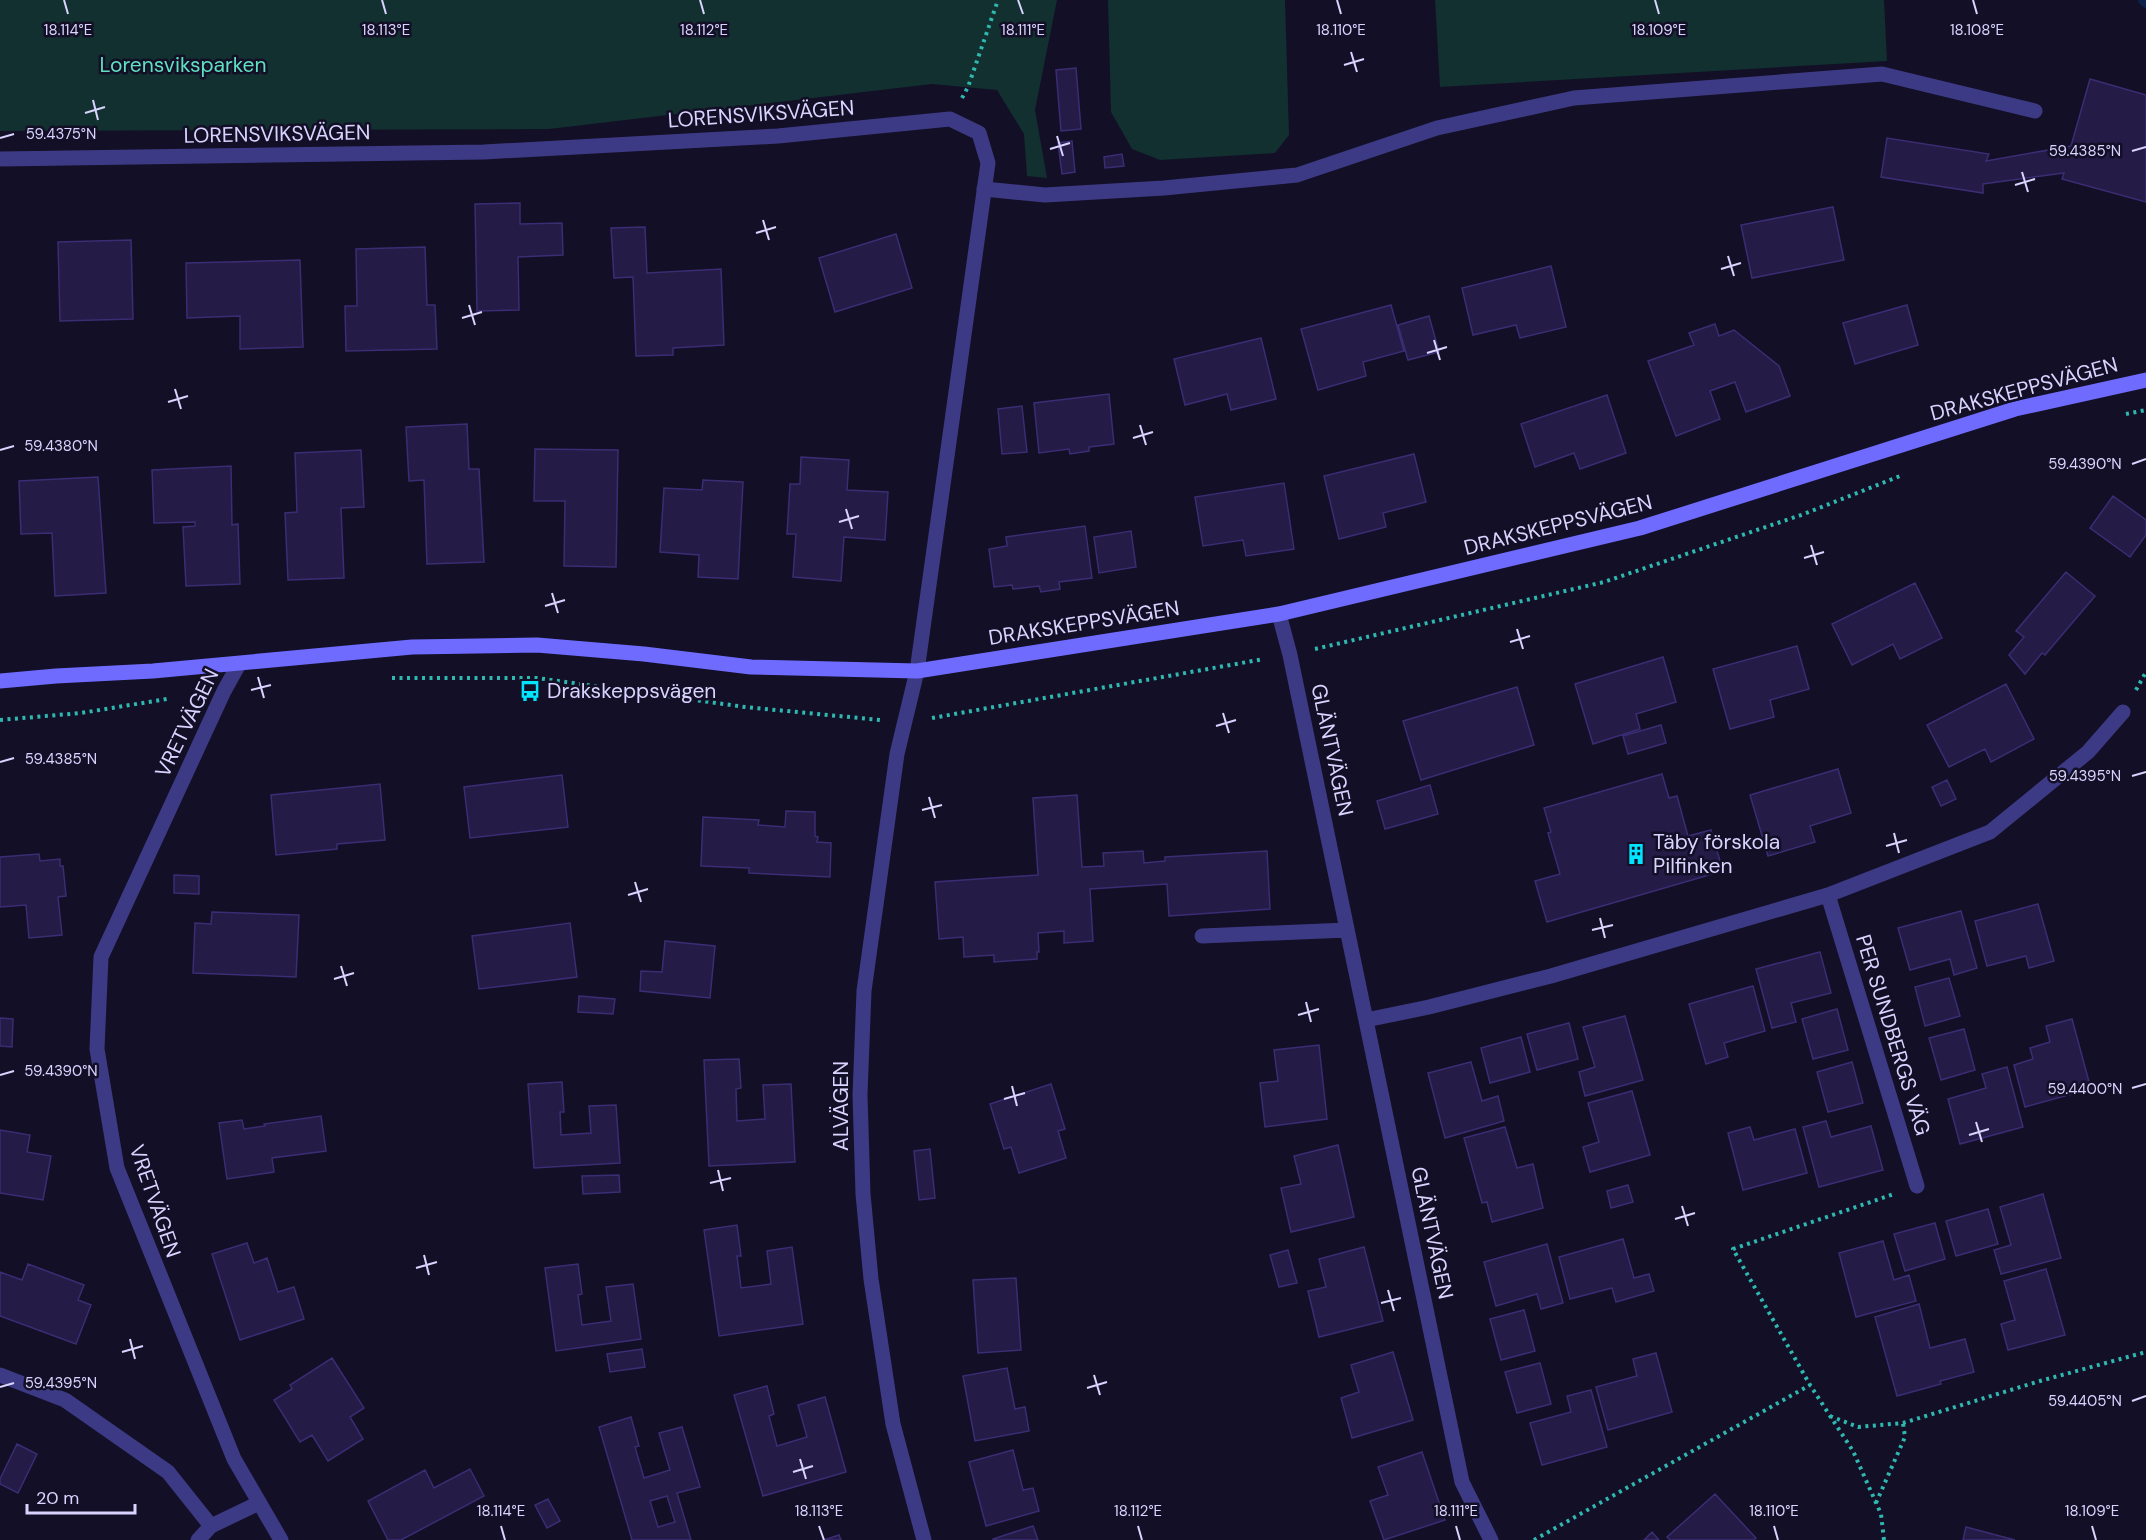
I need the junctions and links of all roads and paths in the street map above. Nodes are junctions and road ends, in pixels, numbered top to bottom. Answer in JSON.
{"nodes":[{"id":1,"x":998,"y":0,"type":"edge"},
{"id":2,"x":2035,"y":111,"type":"dead end"},
{"id":3,"x":950,"y":119,"type":"junction"},
{"id":4,"x":0,"y":159,"type":"edge"},
{"id":5,"x":984,"y":189,"type":"junction"},
{"id":6,"x":2146,"y":380,"type":"edge"},
{"id":7,"x":1280,"y":614,"type":"junction"},
{"id":8,"x":239,"y":664,"type":"junction"},
{"id":9,"x":917,"y":670,"type":"junction"},
{"id":10,"x":0,"y":681,"type":"edge"},
{"id":11,"x":2123,"y":712,"type":"dead end"},
{"id":12,"x":1828,"y":895,"type":"junction"},
{"id":13,"x":1347,"y":930,"type":"junction"},
{"id":14,"x":1202,"y":936,"type":"dead end"},
{"id":15,"x":1366,"y":1020,"type":"junction"},
{"id":16,"x":1917,"y":1186,"type":"joint"},
{"id":17,"x":2146,"y":1352,"type":"edge"},
{"id":18,"x":0,"y":1375,"type":"edge"},
{"id":19,"x":1810,"y":1385,"type":"junction"},
{"id":20,"x":1830,"y":1415,"type":"junction"},
{"id":21,"x":1903,"y":1423,"type":"junction"},
{"id":22,"x":260,"y":1503,"type":"junction"},
{"id":23,"x":1876,"y":1503,"type":"junction"},
{"id":24,"x":211,"y":1526,"type":"junction"},
{"id":25,"x":198,"y":1540,"type":"edge"},
{"id":26,"x":281,"y":1540,"type":"edge"},
{"id":27,"x":924,"y":1540,"type":"edge"},
{"id":28,"x":1491,"y":1540,"type":"edge"},
{"id":29,"x":1534,"y":1540,"type":"edge"},
{"id":30,"x":1884,"y":1540,"type":"edge"}],
"edges":[{"from":1,"to":3,"type":"path"},
{"from":2,"to":5,"type":"street"},
{"from":3,"to":4,"type":"street","name":"LORENSVIKSVÄGEN"},
{"from":3,"to":5,"type":"street"},
{"from":5,"to":9,"type":"street"},
{"from":6,"to":7,"type":"street","name":"DRAKSKEPPSVÄGEN"},
{"from":7,"to":9,"type":"street","name":"DRAKSKEPPSVÄGEN"},
{"from":7,"to":13,"type":"street","name":"GLÄNTVÄGEN"},
{"from":8,"to":9,"type":"street","name":"DRAKSKEPPSVÄGEN"},
{"from":8,"to":10,"type":"street","name":"DRAKSKEPPSVÄGEN"},
{"from":8,"to":22,"type":"street","name":"VRETVÄGEN"},
{"from":9,"to":27,"type":"street","name":"ALVÄGEN"},
{"from":11,"to":12,"type":"street"},
{"from":12,"to":15,"type":"street"},
{"from":12,"to":16,"type":"street","name":"PER SUNDBERGS VÄG"},
{"from":13,"to":14,"type":"street"},
{"from":13,"to":15,"type":"street","name":"GLÄNTVÄGEN"},
{"from":15,"to":28,"type":"street","name":"GLÄNTVÄGEN"},
{"from":16,"to":19,"type":"path"},
{"from":17,"to":21,"type":"path"},
{"from":18,"to":24,"type":"street"},
{"from":19,"to":20,"type":"path"},
{"from":19,"to":29,"type":"path"},
{"from":20,"to":21,"type":"path"},
{"from":20,"to":23,"type":"path"},
{"from":21,"to":23,"type":"path"},
{"from":22,"to":24,"type":"street"},
{"from":22,"to":26,"type":"street","name":"VRETVÄGEN"},
{"from":23,"to":30,"type":"path"},
{"from":24,"to":25,"type":"street"}]}
